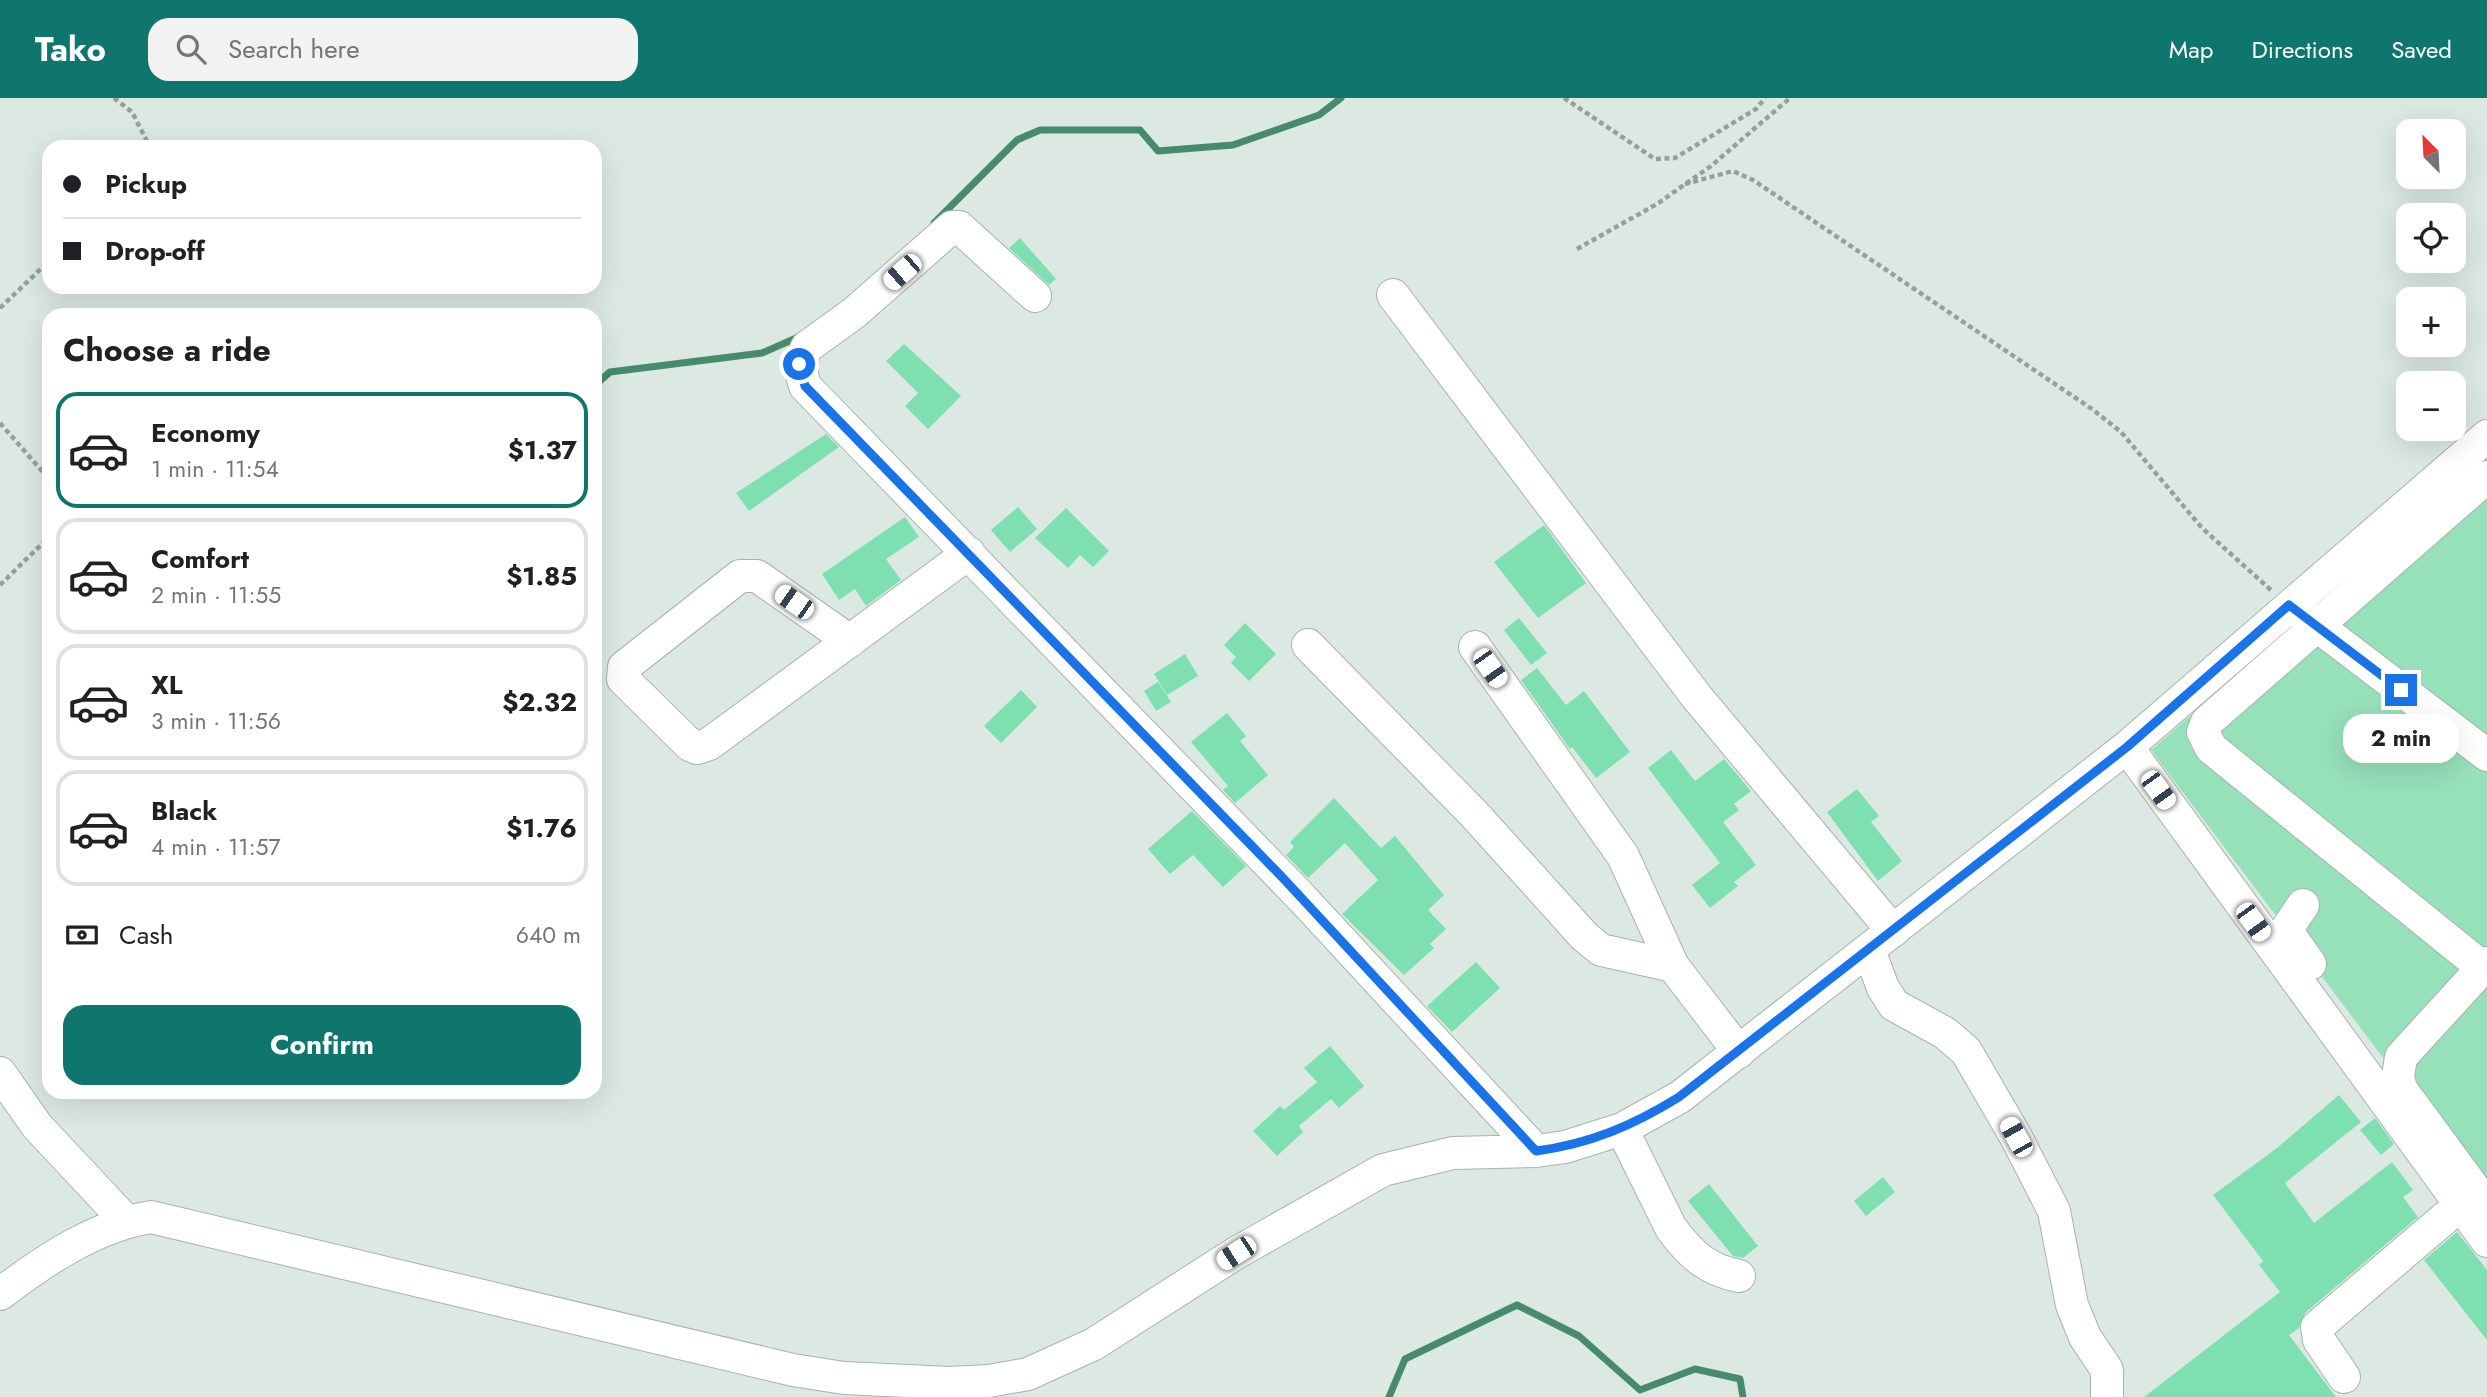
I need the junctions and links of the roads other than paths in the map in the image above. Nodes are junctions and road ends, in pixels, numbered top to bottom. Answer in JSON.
{"nodes":[{"id":1,"x":1393,"y":295,"type":"dead end"},
{"id":2,"x":1035,"y":296,"type":"dead end"},
{"id":3,"x":2487,"y":436,"type":"edge"},
{"id":4,"x":2487,"y":477,"type":"edge"},
{"id":5,"x":969,"y":553,"type":"junction"},
{"id":6,"x":2289,"y":605,"type":"junction"},
{"id":7,"x":2316,"y":624,"type":"junction"},
{"id":8,"x":850,"y":641,"type":"junction"},
{"id":9,"x":1308,"y":645,"type":"dead end"},
{"id":10,"x":1475,"y":647,"type":"dead end"},
{"id":11,"x":2127,"y":747,"type":"junction"},
{"id":12,"x":2487,"y":755,"type":"edge"},
{"id":13,"x":2303,"y":905,"type":"dead end"},
{"id":14,"x":1881,"y":940,"type":"junction"},
{"id":15,"x":1673,"y":966,"type":"junction"},
{"id":16,"x":2486,"y":967,"type":"edge"},
{"id":17,"x":1739,"y":1052,"type":"junction"},
{"id":18,"x":2400,"y":1057,"type":"junction"},
{"id":19,"x":0,"y":1073,"type":"edge"},
{"id":20,"x":1622,"y":1129,"type":"junction"},
{"id":21,"x":1536,"y":1151,"type":"junction"},
{"id":22,"x":2473,"y":1206,"type":"edge"},
{"id":23,"x":126,"y":1221,"type":"junction"},
{"id":24,"x":2487,"y":1241,"type":"edge"},
{"id":25,"x":1740,"y":1276,"type":"dead end"},
{"id":26,"x":4,"y":1283,"type":"edge"},
{"id":27,"x":2344,"y":1377,"type":"dead end"},
{"id":28,"x":2106,"y":1397,"type":"edge"}],
"edges":[{"from":1,"to":14,"type":"street"},
{"from":2,"to":5,"type":"street"},
{"from":3,"to":6,"type":"street"},
{"from":4,"to":7,"type":"street"},
{"from":5,"to":8,"type":"street"},
{"from":5,"to":21,"type":"street"},
{"from":6,"to":7,"type":"street"},
{"from":6,"to":11,"type":"street"},
{"from":7,"to":12,"type":"street"},
{"from":7,"to":16,"type":"street"},
{"from":8,"to":8,"type":"street"},
{"from":9,"to":15,"type":"street"},
{"from":10,"to":15,"type":"street"},
{"from":11,"to":14,"type":"street"},
{"from":11,"to":22,"type":"street"},
{"from":13,"to":18,"type":"street"},
{"from":14,"to":17,"type":"street"},
{"from":14,"to":28,"type":"street"},
{"from":15,"to":17,"type":"street"},
{"from":16,"to":18,"type":"street"},
{"from":17,"to":20,"type":"street"},
{"from":18,"to":22,"type":"street"},
{"from":19,"to":23,"type":"street"},
{"from":20,"to":21,"type":"street"},
{"from":20,"to":25,"type":"street"},
{"from":21,"to":23,"type":"street"},
{"from":22,"to":24,"type":"street"},
{"from":22,"to":27,"type":"street"},
{"from":23,"to":26,"type":"street"}]}
